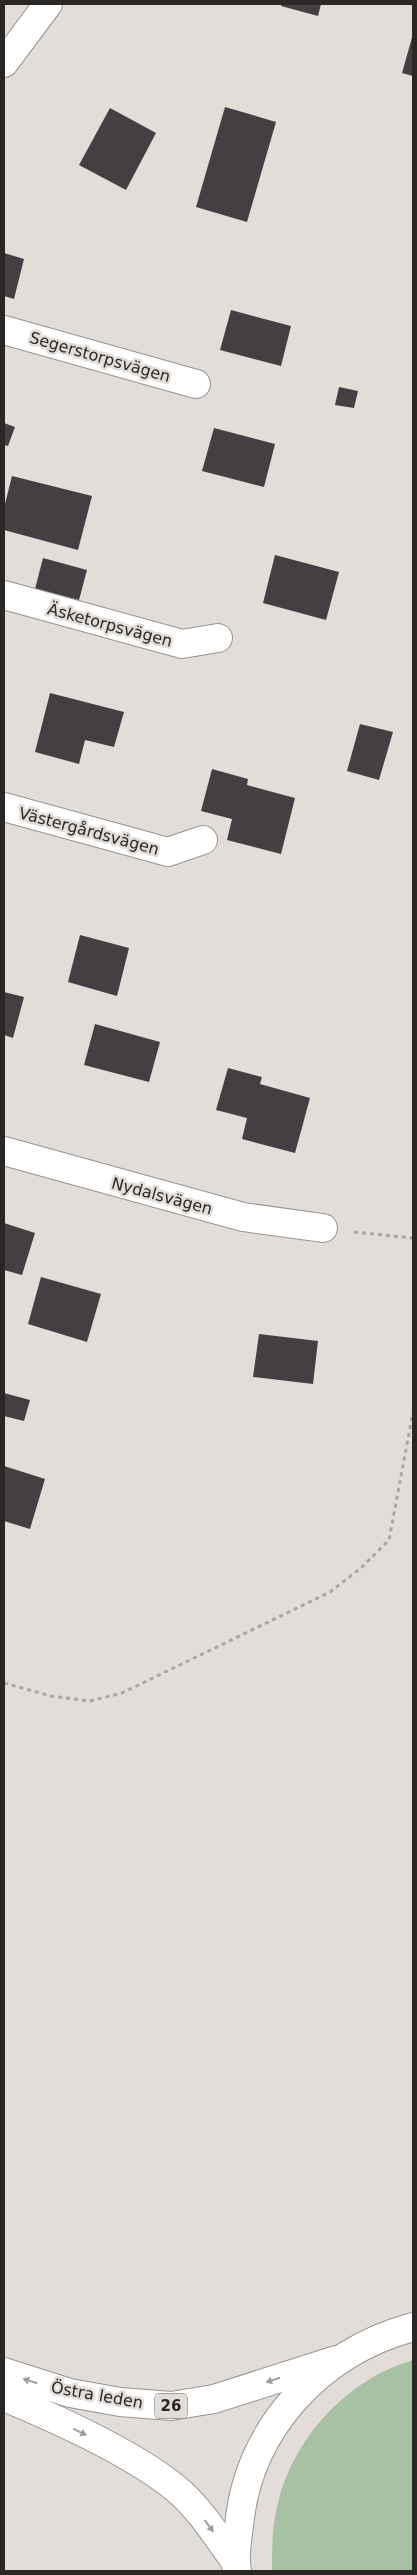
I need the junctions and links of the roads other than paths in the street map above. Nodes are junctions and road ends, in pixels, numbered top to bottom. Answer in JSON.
{"nodes":[{"id":1,"x":48,"y":4,"type":"edge"},
{"id":2,"x":4,"y":63,"type":"edge"},
{"id":3,"x":4,"y":330,"type":"edge"},
{"id":4,"x":196,"y":384,"type":"dead end"},
{"id":5,"x":4,"y":595,"type":"edge"},
{"id":6,"x":218,"y":638,"type":"dead end"},
{"id":7,"x":4,"y":807,"type":"edge"},
{"id":8,"x":203,"y":840,"type":"dead end"},
{"id":9,"x":4,"y":1151,"type":"edge"},
{"id":10,"x":323,"y":1228,"type":"road end"},
{"id":11,"x":413,"y":2327,"type":"edge"},
{"id":12,"x":336,"y":2360,"type":"junction"},
{"id":13,"x":4,"y":2372,"type":"edge"},
{"id":14,"x":4,"y":2397,"type":"edge"},
{"id":15,"x":236,"y":2566,"type":"edge"}],
"edges":[{"from":1,"to":2,"type":"main road"},
{"from":3,"to":4,"type":"main road","name":"Segerstorpsvägen"},
{"from":5,"to":6,"type":"main road","name":"Äsketorpsvägen"},
{"from":7,"to":8,"type":"main road","name":"Västergårdsvägen"},
{"from":9,"to":10,"type":"main road","name":"Nydalsvägen"},
{"from":11,"to":12,"type":"main road","number":"26"},
{"from":12,"to":13,"type":"main road","name":"Östra leden","number":"26","one_way":true},
{"from":12,"to":15,"type":"main road","number":"26"},
{"from":14,"to":15,"type":"main road","name":"Östra leden","number":"26","one_way":true}]}
